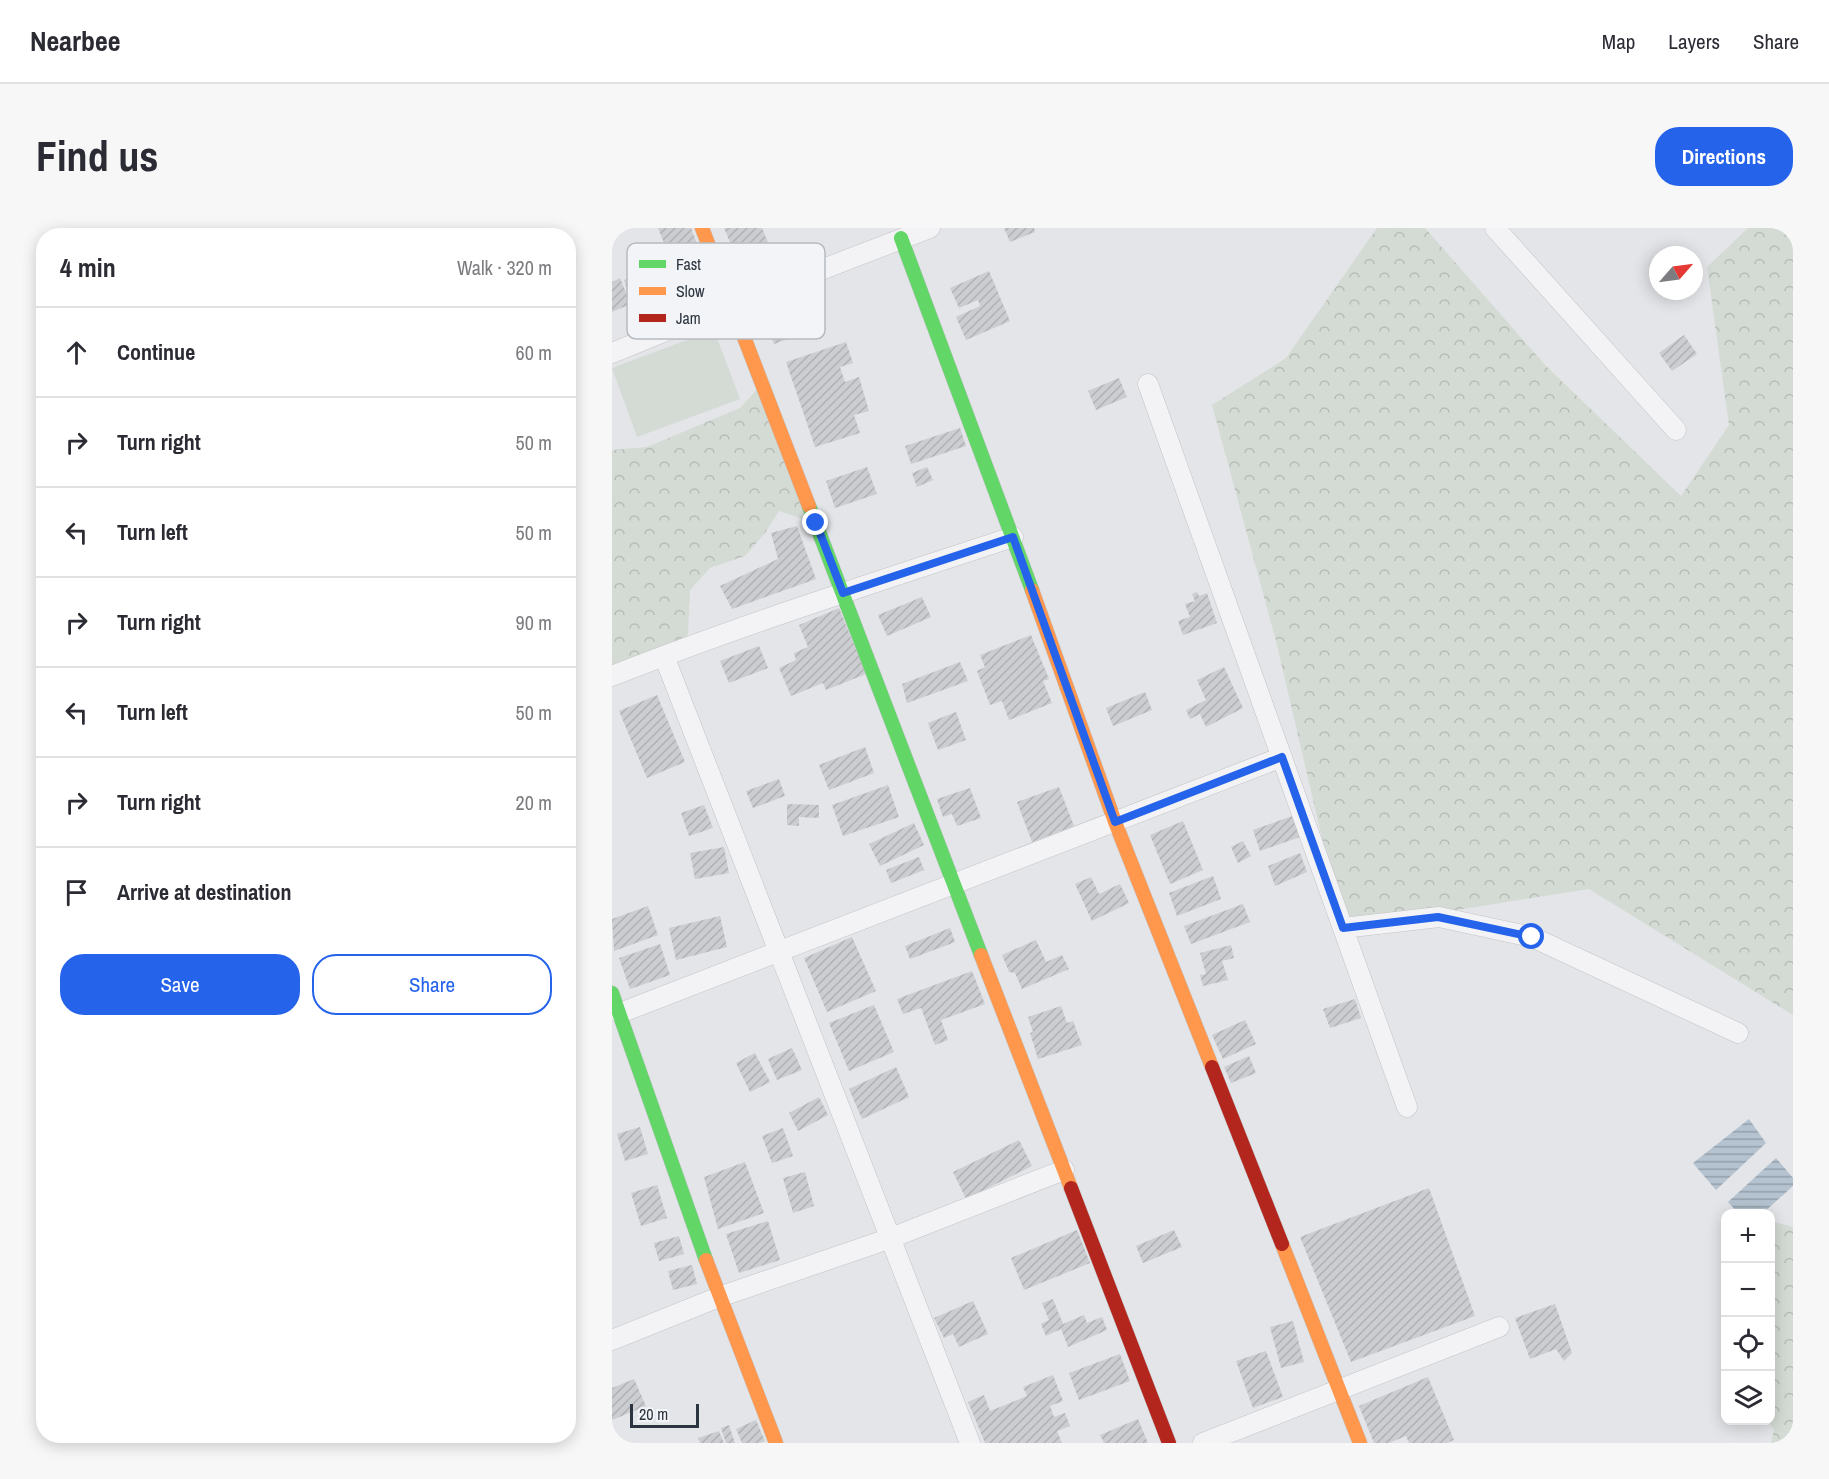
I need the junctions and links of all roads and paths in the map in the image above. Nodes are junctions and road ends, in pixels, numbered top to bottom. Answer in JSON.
{"nodes":[{"id":1,"x":702,"y":228,"type":"edge"},
{"id":2,"x":930,"y":228,"type":"edge"},
{"id":3,"x":1495,"y":228,"type":"edge"},
{"id":4,"x":901,"y":238,"type":"junction"},
{"id":5,"x":708,"y":243,"type":"edge"},
{"id":6,"x":825,"y":268,"type":"edge"},
{"id":7,"x":646,"y":339,"type":"edge"},
{"id":8,"x":745,"y":339,"type":"edge"},
{"id":9,"x":612,"y":353,"type":"edge"},
{"id":10,"x":1148,"y":384,"type":"dead end"},
{"id":11,"x":1676,"y":430,"type":"dead end"},
{"id":12,"x":1013,"y":537,"type":"junction"},
{"id":13,"x":843,"y":593,"type":"junction"},
{"id":14,"x":664,"y":656,"type":"junction"},
{"id":15,"x":612,"y":676,"type":"edge"},
{"id":16,"x":1282,"y":757,"type":"junction"},
{"id":17,"x":1115,"y":822,"type":"junction"},
{"id":18,"x":954,"y":884,"type":"junction"},
{"id":19,"x":1343,"y":928,"type":"junction"},
{"id":20,"x":779,"y":952,"type":"junction"},
{"id":21,"x":612,"y":993,"type":"edge"},
{"id":22,"x":616,"y":1015,"type":"edge"},
{"id":23,"x":1738,"y":1033,"type":"dead end"},
{"id":24,"x":1407,"y":1107,"type":"dead end"},
{"id":25,"x":1064,"y":1170,"type":"junction"},
{"id":26,"x":891,"y":1238,"type":"junction"},
{"id":27,"x":719,"y":1297,"type":"junction"},
{"id":28,"x":1499,"y":1327,"type":"dead end"},
{"id":29,"x":612,"y":1340,"type":"edge"},
{"id":30,"x":1339,"y":1390,"type":"junction"},
{"id":31,"x":776,"y":1443,"type":"edge"},
{"id":32,"x":970,"y":1443,"type":"edge"},
{"id":33,"x":1169,"y":1443,"type":"edge"},
{"id":34,"x":1203,"y":1443,"type":"edge"},
{"id":35,"x":1360,"y":1443,"type":"edge"}],
"edges":[{"from":1,"to":5,"type":"street"},
{"from":2,"to":4,"type":"street"},
{"from":3,"to":11,"type":"street"},
{"from":4,"to":6,"type":"street"},
{"from":4,"to":12,"type":"street"},
{"from":7,"to":9,"type":"street"},
{"from":8,"to":13,"type":"street"},
{"from":10,"to":16,"type":"street"},
{"from":12,"to":13,"type":"street"},
{"from":12,"to":17,"type":"street"},
{"from":13,"to":14,"type":"street"},
{"from":13,"to":18,"type":"street"},
{"from":14,"to":15,"type":"street"},
{"from":14,"to":20,"type":"street"},
{"from":16,"to":17,"type":"street"},
{"from":16,"to":19,"type":"street"},
{"from":17,"to":18,"type":"street"},
{"from":17,"to":30,"type":"street"},
{"from":18,"to":20,"type":"street"},
{"from":18,"to":25,"type":"street"},
{"from":19,"to":23,"type":"street"},
{"from":19,"to":24,"type":"street"},
{"from":20,"to":22,"type":"street"},
{"from":20,"to":26,"type":"street"},
{"from":21,"to":22,"type":"street"},
{"from":22,"to":27,"type":"street"},
{"from":25,"to":26,"type":"street"},
{"from":25,"to":33,"type":"street"},
{"from":26,"to":27,"type":"street"},
{"from":26,"to":32,"type":"street"},
{"from":27,"to":29,"type":"street"},
{"from":27,"to":31,"type":"street"},
{"from":28,"to":30,"type":"street"},
{"from":30,"to":34,"type":"street"},
{"from":30,"to":35,"type":"street"}]}
